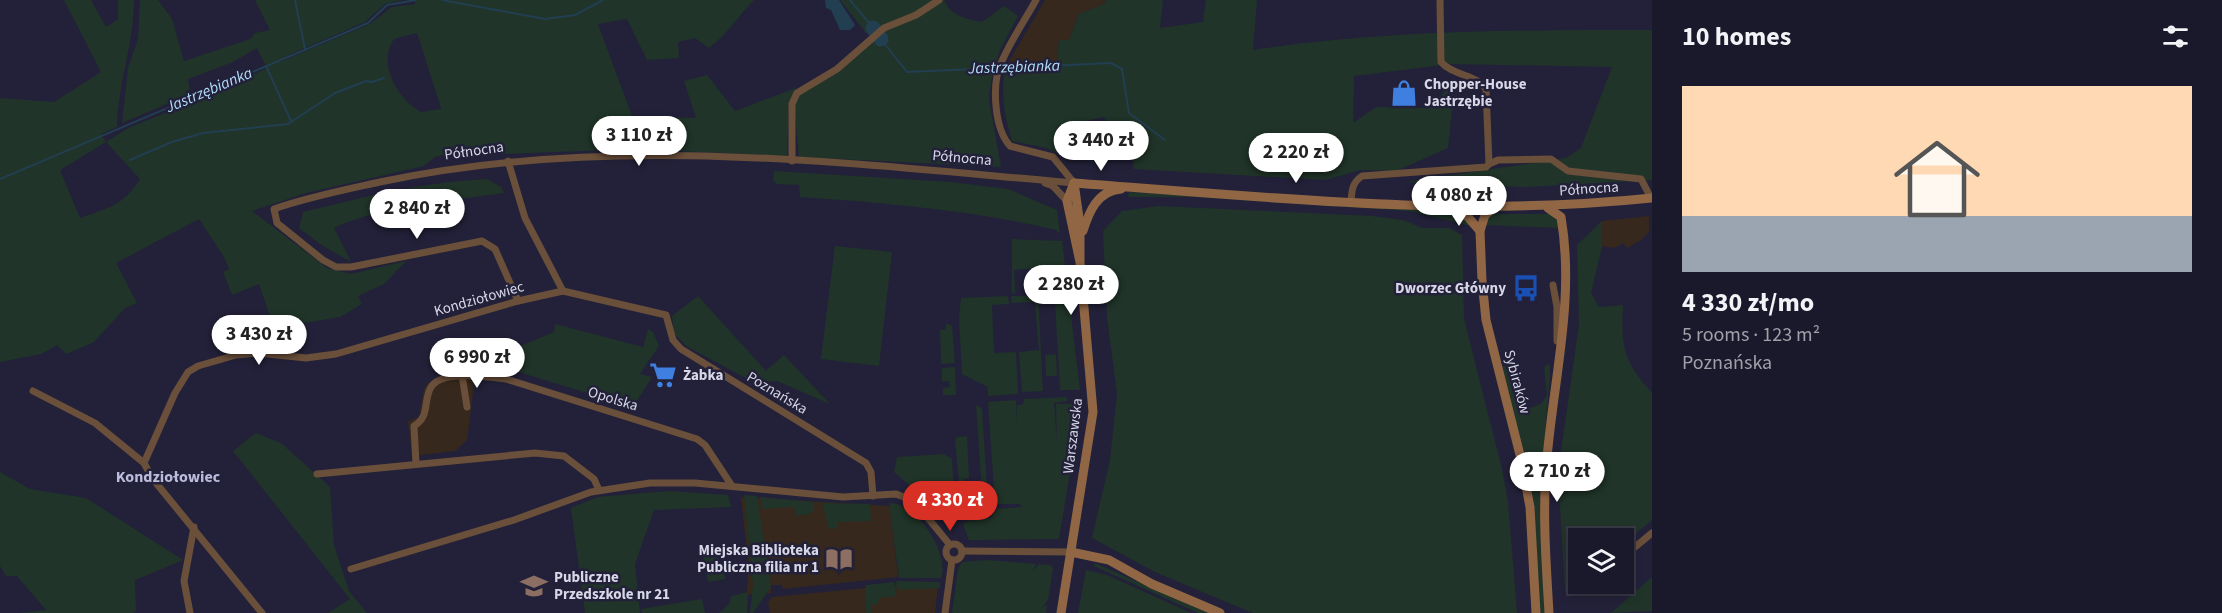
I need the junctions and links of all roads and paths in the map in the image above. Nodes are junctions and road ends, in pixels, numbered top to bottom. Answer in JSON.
{"nodes":[{"id":1,"x":939,"y":0,"type":"edge"},
{"id":2,"x":1036,"y":0,"type":"edge"},
{"id":3,"x":1440,"y":0,"type":"edge"},
{"id":4,"x":508,"y":161,"type":"junction"},
{"id":5,"x":792,"y":161,"type":"junction"},
{"id":6,"x":1489,"y":164,"type":"junction"},
{"id":7,"x":1040,"y":180,"type":"junction"},
{"id":8,"x":1074,"y":183,"type":"junction"},
{"id":9,"x":1138,"y":188,"type":"junction"},
{"id":10,"x":1652,"y":198,"type":"edge"},
{"id":11,"x":1067,"y":201,"type":"junction"},
{"id":12,"x":1351,"y":201,"type":"junction"},
{"id":13,"x":1453,"y":206,"type":"junction"},
{"id":14,"x":1539,"y":206,"type":"junction"},
{"id":15,"x":1576,"y":206,"type":"junction"},
{"id":16,"x":1495,"y":207,"type":"junction"},
{"id":17,"x":1480,"y":231,"type":"junction"},
{"id":18,"x":1563,"y":234,"type":"junction"},
{"id":19,"x":1079,"y":242,"type":"junction"},
{"id":20,"x":1080,"y":262,"type":"junction"},
{"id":21,"x":1553,"y":285,"type":"dead end"},
{"id":22,"x":563,"y":291,"type":"junction"},
{"id":23,"x":518,"y":301,"type":"junction"},
{"id":24,"x":1554,"y":361,"type":"dead end"},
{"id":25,"x":462,"y":375,"type":"junction"},
{"id":26,"x":33,"y":392,"type":"dead end"},
{"id":27,"x":467,"y":407,"type":"dead end"},
{"id":28,"x":144,"y":463,"type":"junction"},
{"id":29,"x":416,"y":464,"type":"junction"},
{"id":30,"x":317,"y":474,"type":"dead end"},
{"id":31,"x":732,"y":486,"type":"junction"},
{"id":32,"x":599,"y":490,"type":"junction"},
{"id":33,"x":873,"y":496,"type":"junction"},
{"id":34,"x":194,"y":527,"type":"junction"},
{"id":35,"x":1652,"y":533,"type":"edge"},
{"id":36,"x":950,"y":545,"type":"junction"},
{"id":37,"x":1634,"y":548,"type":"edge"},
{"id":38,"x":962,"y":551,"type":"junction"},
{"id":39,"x":1071,"y":552,"type":"junction"},
{"id":40,"x":952,"y":560,"type":"junction"},
{"id":41,"x":351,"y":569,"type":"dead end"},
{"id":42,"x":190,"y":613,"type":"edge"},
{"id":43,"x":262,"y":613,"type":"edge"},
{"id":44,"x":945,"y":613,"type":"edge"},
{"id":45,"x":1060,"y":613,"type":"edge"},
{"id":46,"x":1220,"y":613,"type":"edge"},
{"id":47,"x":1536,"y":613,"type":"edge"},
{"id":48,"x":1549,"y":613,"type":"edge"}],
"edges":[{"from":1,"to":5,"type":"street"},
{"from":2,"to":8,"type":"street"},
{"from":3,"to":6,"type":"street"},
{"from":4,"to":5,"type":"street","name":"Północna"},
{"from":4,"to":22,"type":"street"},
{"from":4,"to":23,"type":"street","name":"Północna"},
{"from":5,"to":7,"type":"street","name":"Północna"},
{"from":6,"to":10,"type":"street"},
{"from":6,"to":12,"type":"street"},
{"from":7,"to":8,"type":"street","name":"Północna"},
{"from":7,"to":11,"type":"street"},
{"from":8,"to":9,"type":"street","name":"Północna"},
{"from":8,"to":11,"type":"street"},
{"from":8,"to":19,"type":"street","name":"Warszawska"},
{"from":9,"to":12,"type":"street","name":"Północna"},
{"from":9,"to":19,"type":"street"},
{"from":10,"to":15,"type":"street","name":"Północna"},
{"from":11,"to":20,"type":"street","name":"Warszawska"},
{"from":12,"to":13,"type":"street","name":"Północna"},
{"from":13,"to":16,"type":"street","name":"Północna"},
{"from":13,"to":17,"type":"street"},
{"from":14,"to":15,"type":"street","name":"Północna"},
{"from":14,"to":16,"type":"street","name":"Północna"},
{"from":14,"to":18,"type":"street","name":"Sybiraków"},
{"from":15,"to":18,"type":"street","name":"Sybiraków"},
{"from":16,"to":17,"type":"street"},
{"from":17,"to":47,"type":"street","name":"Sybiraków"},
{"from":18,"to":48,"type":"street","name":"Sybiraków"},
{"from":19,"to":20,"type":"street","name":"Warszawska"},
{"from":20,"to":39,"type":"street","name":"Warszawska"},
{"from":21,"to":24,"type":"street"},
{"from":22,"to":23,"type":"street","name":"Kondziołowiec"},
{"from":22,"to":33,"type":"street","name":"Poznańska"},
{"from":23,"to":28,"type":"street","name":"Kondziołowiec"},
{"from":25,"to":27,"type":"street"},
{"from":25,"to":29,"type":"street","name":"Opolska"},
{"from":25,"to":31,"type":"street","name":"Opolska"},
{"from":26,"to":28,"type":"street"},
{"from":28,"to":34,"type":"street"},
{"from":29,"to":30,"type":"street"},
{"from":29,"to":32,"type":"street"},
{"from":31,"to":32,"type":"street"},
{"from":31,"to":33,"type":"street"},
{"from":32,"to":41,"type":"street"},
{"from":33,"to":36,"type":"street"},
{"from":34,"to":42,"type":"street"},
{"from":34,"to":43,"type":"street"},
{"from":35,"to":37,"type":"street"},
{"from":36,"to":38,"type":"street"},
{"from":36,"to":40,"type":"street"},
{"from":38,"to":39,"type":"street"},
{"from":38,"to":40,"type":"street"},
{"from":39,"to":45,"type":"street","name":"Warszawska"},
{"from":39,"to":46,"type":"street"},
{"from":40,"to":44,"type":"street"}]}
